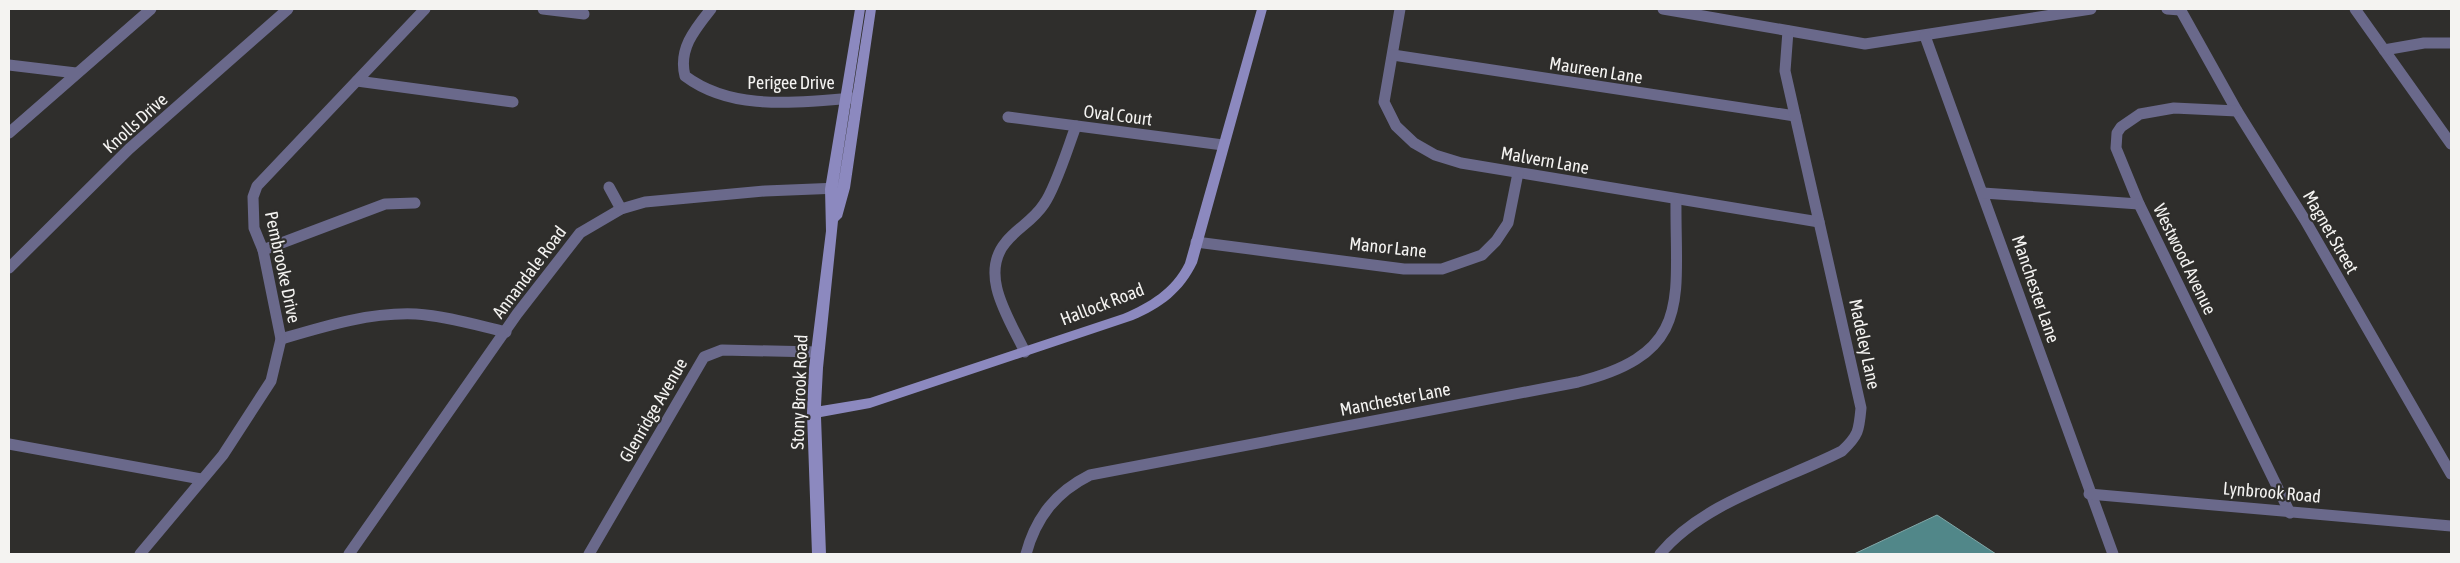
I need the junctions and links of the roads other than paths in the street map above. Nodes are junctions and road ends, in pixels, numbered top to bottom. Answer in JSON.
{"nodes":[{"id":1,"x":151,"y":9,"type":"edge"},
{"id":2,"x":288,"y":9,"type":"edge"},
{"id":3,"x":425,"y":9,"type":"edge"},
{"id":4,"x":543,"y":9,"type":"edge"},
{"id":5,"x":711,"y":9,"type":"edge"},
{"id":6,"x":860,"y":9,"type":"edge"},
{"id":7,"x":871,"y":9,"type":"edge"},
{"id":8,"x":1262,"y":9,"type":"edge"},
{"id":9,"x":1400,"y":9,"type":"edge"},
{"id":10,"x":1664,"y":9,"type":"edge"},
{"id":11,"x":2091,"y":9,"type":"edge"},
{"id":12,"x":2167,"y":9,"type":"edge"},
{"id":13,"x":2356,"y":9,"type":"edge"},
{"id":14,"x":2180,"y":10,"type":"edge"},
{"id":15,"x":584,"y":14,"type":"dead end"},
{"id":16,"x":1788,"y":31,"type":"junction"},
{"id":17,"x":1925,"y":36,"type":"junction"},
{"id":18,"x":2451,"y":42,"type":"edge"},
{"id":19,"x":2384,"y":50,"type":"junction"},
{"id":20,"x":1393,"y":55,"type":"junction"},
{"id":21,"x":9,"y":65,"type":"edge"},
{"id":22,"x":76,"y":73,"type":"junction"},
{"id":23,"x":356,"y":81,"type":"junction"},
{"id":24,"x":852,"y":98,"type":"junction"},
{"id":25,"x":513,"y":102,"type":"dead end"},
{"id":26,"x":2237,"y":112,"type":"junction"},
{"id":27,"x":1795,"y":116,"type":"junction"},
{"id":28,"x":1008,"y":117,"type":"dead end"},
{"id":29,"x":1076,"y":126,"type":"junction"},
{"id":30,"x":9,"y":132,"type":"edge"},
{"id":31,"x":2451,"y":144,"type":"edge"},
{"id":32,"x":1223,"y":145,"type":"junction"},
{"id":33,"x":1518,"y":173,"type":"junction"},
{"id":34,"x":609,"y":188,"type":"dead end"},
{"id":35,"x":844,"y":188,"type":"junction"},
{"id":36,"x":831,"y":189,"type":"junction"},
{"id":37,"x":1984,"y":193,"type":"junction"},
{"id":38,"x":1676,"y":200,"type":"junction"},
{"id":39,"x":414,"y":203,"type":"dead end"},
{"id":40,"x":2139,"y":204,"type":"junction"},
{"id":41,"x":621,"y":209,"type":"junction"},
{"id":42,"x":1819,"y":222,"type":"junction"},
{"id":43,"x":832,"y":231,"type":"junction"},
{"id":44,"x":1196,"y":242,"type":"junction"},
{"id":45,"x":263,"y":250,"type":"junction"},
{"id":46,"x":9,"y":268,"type":"edge"},
{"id":47,"x":506,"y":332,"type":"junction"},
{"id":48,"x":281,"y":339,"type":"junction"},
{"id":49,"x":817,"y":352,"type":"junction"},
{"id":50,"x":1025,"y":352,"type":"junction"},
{"id":51,"x":814,"y":413,"type":"junction"},
{"id":52,"x":9,"y":444,"type":"edge"},
{"id":53,"x":2451,"y":474,"type":"edge"},
{"id":54,"x":201,"y":479,"type":"junction"},
{"id":55,"x":2090,"y":494,"type":"junction"},
{"id":56,"x":2290,"y":512,"type":"junction"},
{"id":57,"x":2451,"y":526,"type":"edge"},
{"id":58,"x":140,"y":554,"type":"edge"},
{"id":59,"x":349,"y":554,"type":"edge"},
{"id":60,"x":589,"y":554,"type":"edge"},
{"id":61,"x":819,"y":554,"type":"edge"},
{"id":62,"x":1026,"y":554,"type":"edge"},
{"id":63,"x":1660,"y":554,"type":"edge"},
{"id":64,"x":2113,"y":554,"type":"edge"}],
"edges":[{"from":1,"to":22,"type":"street"},
{"from":2,"to":46,"type":"street","name":"Knolls Drive"},
{"from":3,"to":23,"type":"street","name":"Pembrooke Drive"},
{"from":4,"to":15,"type":"street"},
{"from":5,"to":24,"type":"street","name":"Perigee Drive"},
{"from":6,"to":24,"type":"main road","name":"Stony Brook Road"},
{"from":7,"to":24,"type":"main road","name":"Stony Brook Road"},
{"from":8,"to":32,"type":"main road","name":"Hallock Road"},
{"from":9,"to":20,"type":"street","name":"Malvern Lane"},
{"from":10,"to":16,"type":"street"},
{"from":11,"to":17,"type":"street"},
{"from":12,"to":14,"type":"street"},
{"from":13,"to":19,"type":"street"},
{"from":14,"to":26,"type":"street","name":"Magnet Street"},
{"from":16,"to":17,"type":"street"},
{"from":16,"to":27,"type":"street","name":"Madeley Lane"},
{"from":17,"to":37,"type":"street","name":"Manchester Lane"},
{"from":18,"to":19,"type":"street"},
{"from":19,"to":31,"type":"street"},
{"from":20,"to":27,"type":"street","name":"Maureen Lane"},
{"from":20,"to":33,"type":"street","name":"Malvern Lane"},
{"from":21,"to":22,"type":"street"},
{"from":22,"to":30,"type":"street"},
{"from":23,"to":25,"type":"street"},
{"from":23,"to":45,"type":"street","name":"Pembrooke Drive"},
{"from":24,"to":35,"type":"main road","name":"Stony Brook Road"},
{"from":24,"to":36,"type":"main road","name":"Stony Brook Road"},
{"from":26,"to":40,"type":"street","name":"Westwood Avenue"},
{"from":26,"to":53,"type":"street","name":"Magnet Street"},
{"from":27,"to":42,"type":"street","name":"Madeley Lane"},
{"from":28,"to":29,"type":"street","name":"Oval Court"},
{"from":29,"to":32,"type":"street","name":"Oval Court"},
{"from":29,"to":50,"type":"street"},
{"from":32,"to":44,"type":"main road","name":"Hallock Road"},
{"from":33,"to":38,"type":"street","name":"Malvern Lane"},
{"from":33,"to":44,"type":"street","name":"Manor Lane"},
{"from":34,"to":41,"type":"street"},
{"from":35,"to":36,"type":"street","name":"Annandale Road"},
{"from":35,"to":43,"type":"main road","name":"Stony Brook Road"},
{"from":36,"to":41,"type":"street","name":"Annandale Road"},
{"from":36,"to":43,"type":"main road","name":"Stony Brook Road"},
{"from":37,"to":40,"type":"street"},
{"from":37,"to":55,"type":"street","name":"Manchester Lane"},
{"from":38,"to":42,"type":"street","name":"Malvern Lane"},
{"from":38,"to":62,"type":"street","name":"Manchester Lane"},
{"from":39,"to":45,"type":"street"},
{"from":40,"to":56,"type":"street","name":"Westwood Avenue"},
{"from":41,"to":47,"type":"street","name":"Annandale Road"},
{"from":42,"to":63,"type":"street","name":"Madeley Lane"},
{"from":43,"to":49,"type":"main road","name":"Stony Brook Road"},
{"from":44,"to":50,"type":"main road","name":"Hallock Road"},
{"from":45,"to":48,"type":"street","name":"Pembrooke Drive"},
{"from":47,"to":48,"type":"street"},
{"from":47,"to":59,"type":"street","name":"Annandale Road"},
{"from":48,"to":54,"type":"street","name":"Pembrooke Drive"},
{"from":49,"to":51,"type":"main road","name":"Stony Brook Road"},
{"from":49,"to":60,"type":"street","name":"Glenridge Avenue"},
{"from":50,"to":51,"type":"main road","name":"Hallock Road"},
{"from":51,"to":61,"type":"main road","name":"Stony Brook Road"},
{"from":52,"to":54,"type":"street"},
{"from":54,"to":58,"type":"street","name":"Pembrooke Drive"},
{"from":55,"to":56,"type":"street","name":"Lynbrook Road"},
{"from":55,"to":64,"type":"street","name":"Manchester Lane"},
{"from":56,"to":57,"type":"street","name":"Lynbrook Road"}]}
